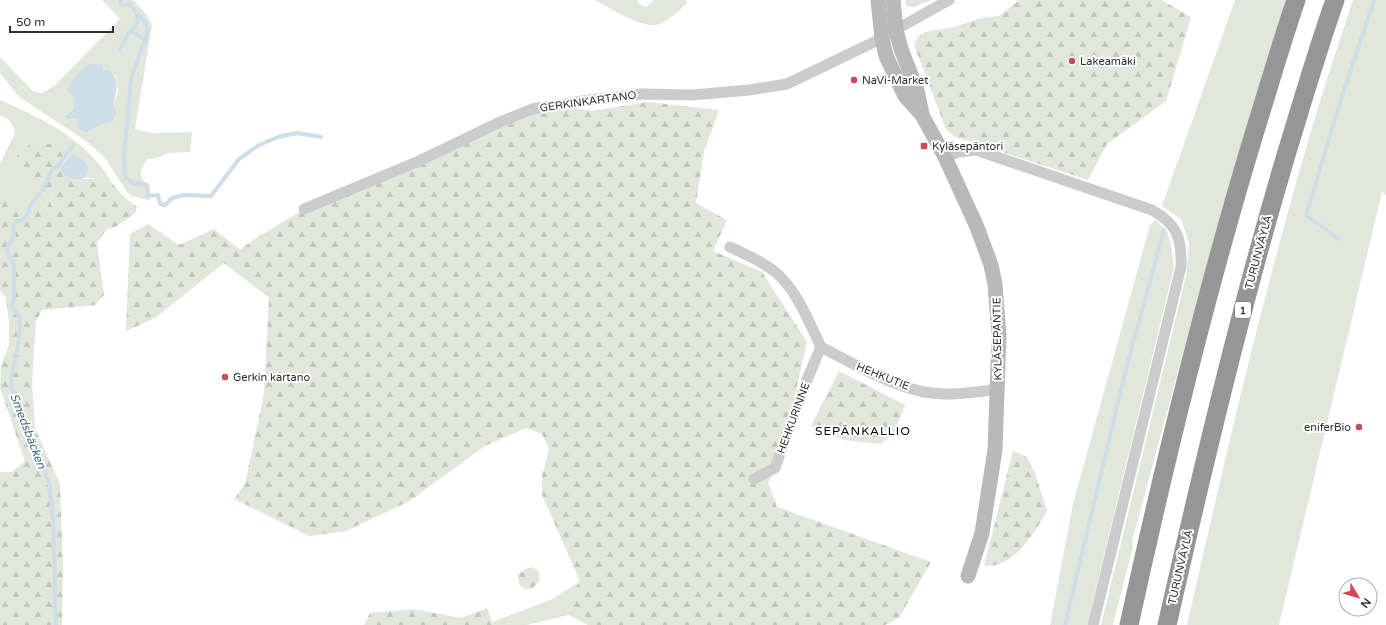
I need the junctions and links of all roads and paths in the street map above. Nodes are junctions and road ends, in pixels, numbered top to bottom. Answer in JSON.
{"nodes":[{"id":1,"x":878,"y":0,"type":"edge"},
{"id":2,"x":893,"y":0,"type":"edge"},
{"id":3,"x":949,"y":0,"type":"edge"},
{"id":4,"x":1296,"y":0,"type":"edge"},
{"id":5,"x":1335,"y":0,"type":"edge"},
{"id":6,"x":896,"y":30,"type":"junction"},
{"id":7,"x":882,"y":38,"type":"junction"},
{"id":8,"x":922,"y":115,"type":"junction"},
{"id":9,"x":945,"y":158,"type":"junction"},
{"id":10,"x":304,"y":209,"type":"dead end"},
{"id":11,"x":730,"y":247,"type":"dead end"},
{"id":12,"x":820,"y":347,"type":"junction"},
{"id":13,"x":997,"y":389,"type":"junction"},
{"id":14,"x":754,"y":479,"type":"dead end"},
{"id":15,"x":968,"y":576,"type":"dead end"},
{"id":16,"x":1093,"y":625,"type":"edge"},
{"id":17,"x":1129,"y":625,"type":"edge"},
{"id":18,"x":1167,"y":625,"type":"edge"}],
"edges":[{"from":1,"to":7,"type":"main road","name":"KYLÄSEPÄNTIE"},
{"from":2,"to":6,"type":"main road","name":"KYLÄSEPÄNTIE"},
{"from":3,"to":6,"type":"street","name":"GERKINKARTANO"},
{"from":4,"to":17,"type":"highway"},
{"from":5,"to":18,"type":"highway","name":"TURUNVÄYLÄ","number":"1"},
{"from":6,"to":7,"type":"street","name":"GERKINKARTANO"},
{"from":6,"to":8,"type":"main road","name":"KYLÄSEPÄNTIE"},
{"from":7,"to":8,"type":"main road","name":"KYLÄSEPÄNTIE"},
{"from":7,"to":10,"type":"street","name":"GERKINKARTANO"},
{"from":8,"to":9,"type":"main road","name":"KYLÄSEPÄNTIE"},
{"from":9,"to":13,"type":"main road","name":"KYLÄSEPÄNTIE"},
{"from":9,"to":16,"type":"street"},
{"from":11,"to":12,"type":"street"},
{"from":12,"to":13,"type":"street","name":"HEHKUTIE"},
{"from":12,"to":14,"type":"street","name":"HEHKURINNE"},
{"from":13,"to":15,"type":"main road","name":"KYLÄSEPÄNTIE"}]}
